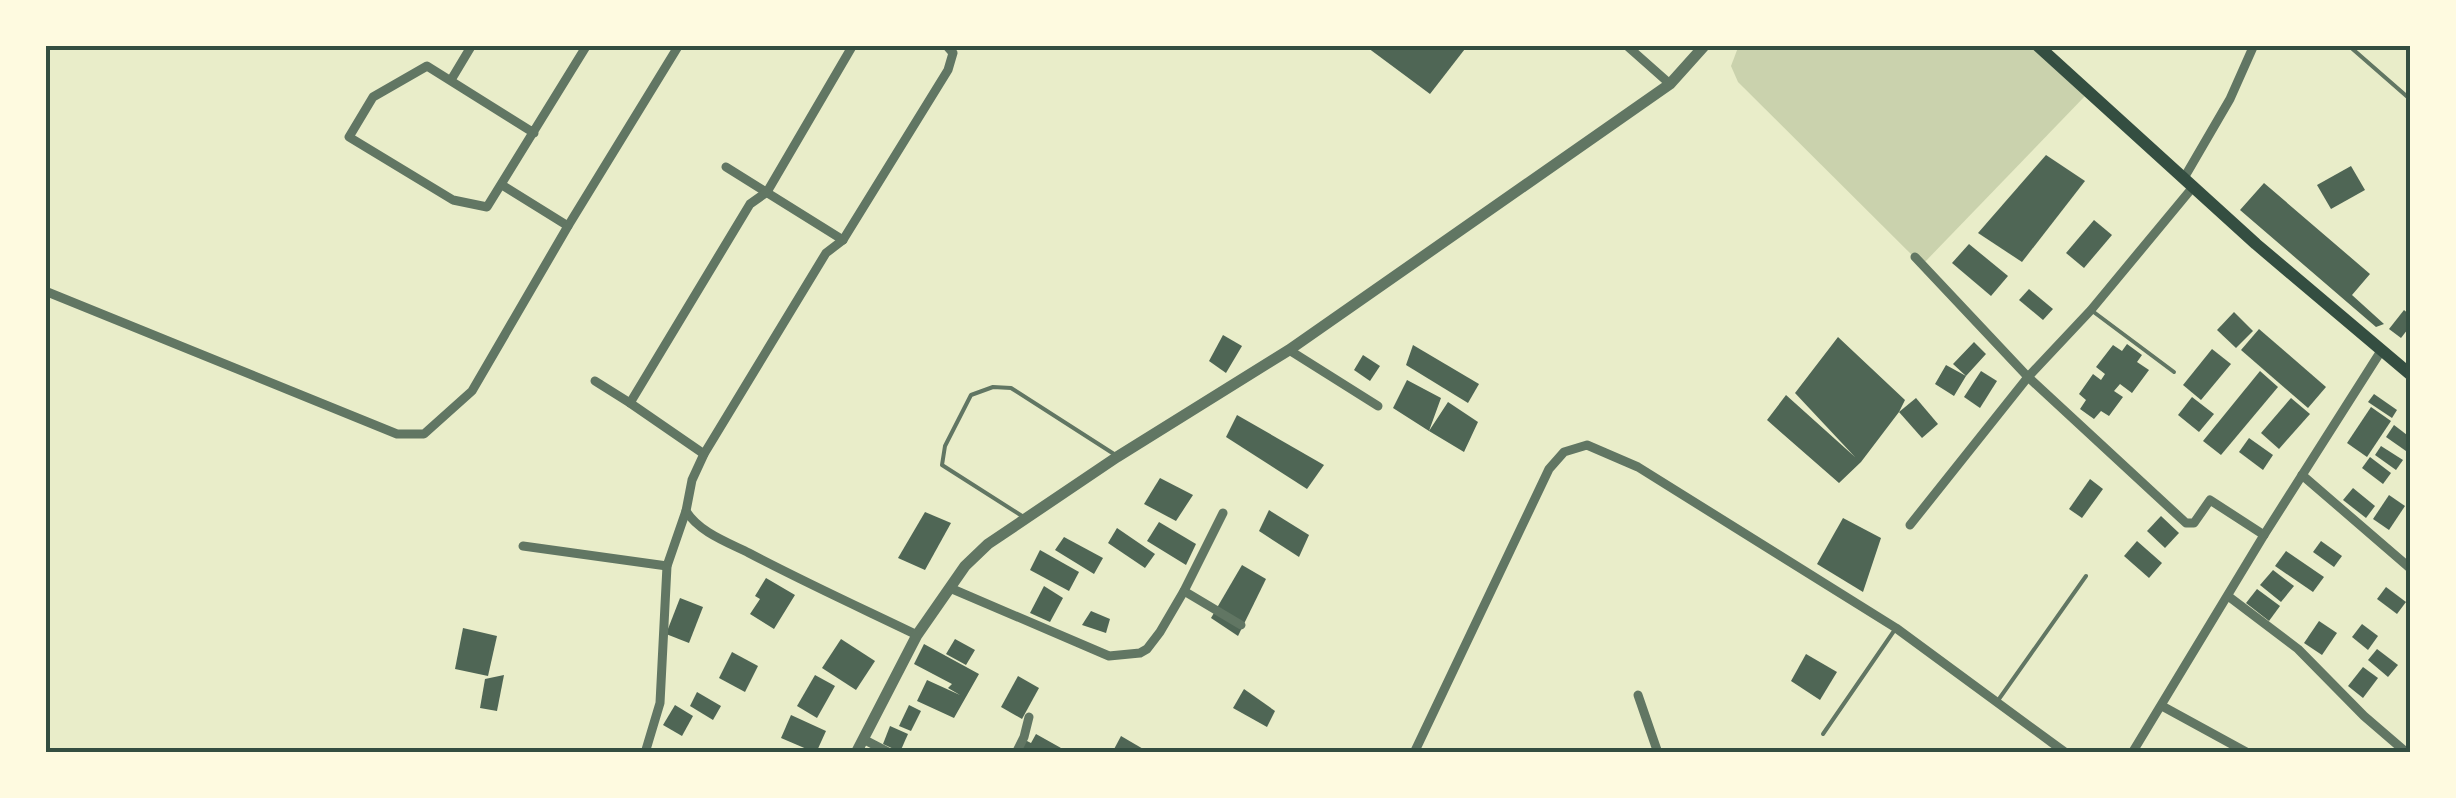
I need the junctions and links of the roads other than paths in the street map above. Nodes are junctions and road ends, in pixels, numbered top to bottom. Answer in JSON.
{"nodes":[{"id":1,"x":472,"y":45,"type":"edge"},
{"id":2,"x":587,"y":45,"type":"edge"},
{"id":3,"x":678,"y":45,"type":"edge"},
{"id":4,"x":853,"y":45,"type":"edge"},
{"id":5,"x":946,"y":45,"type":"edge"},
{"id":6,"x":1626,"y":45,"type":"edge"},
{"id":7,"x":1705,"y":45,"type":"edge"},
{"id":8,"x":2037,"y":45,"type":"edge"},
{"id":9,"x":2254,"y":45,"type":"edge"},
{"id":10,"x":2348,"y":45,"type":"edge"},
{"id":11,"x":451,"y":80,"type":"junction"},
{"id":12,"x":1670,"y":84,"type":"junction"},
{"id":13,"x":2411,"y":100,"type":"edge"},
{"id":14,"x":534,"y":133,"type":"junction"},
{"id":15,"x":726,"y":166,"type":"dead end"},
{"id":16,"x":2188,"y":183,"type":"junction"},
{"id":17,"x":502,"y":185,"type":"junction"},
{"id":18,"x":768,"y":192,"type":"junction"},
{"id":19,"x":568,"y":226,"type":"junction"},
{"id":20,"x":843,"y":240,"type":"junction"},
{"id":21,"x":1915,"y":257,"type":"dead end"},
{"id":22,"x":45,"y":291,"type":"edge"},
{"id":23,"x":2091,"y":310,"type":"junction"},
{"id":24,"x":1289,"y":350,"type":"junction"},
{"id":25,"x":2381,"y":350,"type":"junction"},
{"id":26,"x":2174,"y":372,"type":"dead end"},
{"id":27,"x":2411,"y":375,"type":"edge"},
{"id":28,"x":2028,"y":378,"type":"junction"},
{"id":29,"x":595,"y":381,"type":"dead end"},
{"id":30,"x":630,"y":403,"type":"junction"},
{"id":31,"x":1378,"y":406,"type":"dead end"},
{"id":32,"x":704,"y":454,"type":"junction"},
{"id":33,"x":1117,"y":456,"type":"junction"},
{"id":34,"x":2302,"y":476,"type":"junction"},
{"id":35,"x":686,"y":511,"type":"junction"},
{"id":36,"x":1223,"y":513,"type":"dead end"},
{"id":37,"x":1026,"y":519,"type":"junction"},
{"id":38,"x":1910,"y":525,"type":"dead end"},
{"id":39,"x":2264,"y":536,"type":"junction"},
{"id":40,"x":523,"y":546,"type":"dead end"},
{"id":41,"x":667,"y":566,"type":"junction"},
{"id":42,"x":2411,"y":569,"type":"edge"},
{"id":43,"x":2086,"y":576,"type":"dead end"},
{"id":44,"x":950,"y":588,"type":"junction"},
{"id":45,"x":1184,"y":591,"type":"junction"},
{"id":46,"x":2228,"y":596,"type":"junction"},
{"id":47,"x":1242,"y":625,"type":"dead end"},
{"id":48,"x":1896,"y":628,"type":"junction"},
{"id":49,"x":917,"y":635,"type":"junction"},
{"id":50,"x":1638,"y":695,"type":"dead end"},
{"id":51,"x":1996,"y":703,"type":"junction"},
{"id":52,"x":2162,"y":706,"type":"junction"},
{"id":53,"x":1029,"y":717,"type":"dead end"},
{"id":54,"x":1823,"y":734,"type":"dead end"},
{"id":55,"x":863,"y":739,"type":"junction"},
{"id":56,"x":1419,"y":751,"type":"edge"},
{"id":57,"x":644,"y":753,"type":"edge"},
{"id":58,"x":856,"y":753,"type":"edge"},
{"id":59,"x":890,"y":753,"type":"edge"},
{"id":60,"x":1016,"y":753,"type":"edge"},
{"id":61,"x":1658,"y":753,"type":"edge"},
{"id":62,"x":2066,"y":753,"type":"edge"},
{"id":63,"x":2132,"y":753,"type":"edge"},
{"id":64,"x":2248,"y":753,"type":"edge"},
{"id":65,"x":2407,"y":753,"type":"edge"}],
"edges":[{"from":1,"to":11,"type":"street"},
{"from":2,"to":14,"type":"street"},
{"from":3,"to":19,"type":"street"},
{"from":4,"to":18,"type":"street"},
{"from":5,"to":20,"type":"street"},
{"from":6,"to":12,"type":"street"},
{"from":7,"to":12,"type":"street"},
{"from":8,"to":16,"type":"main road"},
{"from":9,"to":16,"type":"street"},
{"from":10,"to":13,"type":"lane"},
{"from":11,"to":14,"type":"street"},
{"from":11,"to":17,"type":"street"},
{"from":12,"to":24,"type":"street"},
{"from":14,"to":17,"type":"street"},
{"from":15,"to":18,"type":"street"},
{"from":16,"to":23,"type":"street"},
{"from":16,"to":25,"type":"main road"},
{"from":17,"to":19,"type":"street"},
{"from":18,"to":20,"type":"street"},
{"from":18,"to":30,"type":"street"},
{"from":19,"to":22,"type":"street"},
{"from":20,"to":32,"type":"street"},
{"from":21,"to":28,"type":"street"},
{"from":23,"to":26,"type":"lane"},
{"from":23,"to":28,"type":"street"},
{"from":24,"to":31,"type":"street"},
{"from":24,"to":33,"type":"street"},
{"from":25,"to":27,"type":"main road"},
{"from":25,"to":34,"type":"street"},
{"from":28,"to":38,"type":"street"},
{"from":28,"to":39,"type":"street"},
{"from":29,"to":30,"type":"street"},
{"from":30,"to":32,"type":"street"},
{"from":32,"to":35,"type":"street"},
{"from":33,"to":37,"type":"street"},
{"from":33,"to":37,"type":"lane"},
{"from":34,"to":39,"type":"street"},
{"from":34,"to":42,"type":"street"},
{"from":35,"to":41,"type":"street"},
{"from":35,"to":49,"type":"street"},
{"from":36,"to":45,"type":"street"},
{"from":37,"to":44,"type":"street"},
{"from":39,"to":46,"type":"street"},
{"from":40,"to":41,"type":"street"},
{"from":41,"to":57,"type":"street"},
{"from":43,"to":51,"type":"lane"},
{"from":44,"to":45,"type":"street"},
{"from":44,"to":49,"type":"street"},
{"from":45,"to":47,"type":"street"},
{"from":46,"to":52,"type":"street"},
{"from":46,"to":65,"type":"street"},
{"from":48,"to":51,"type":"street"},
{"from":48,"to":54,"type":"lane"},
{"from":48,"to":56,"type":"street"},
{"from":49,"to":55,"type":"street"},
{"from":50,"to":61,"type":"street"},
{"from":51,"to":62,"type":"street"},
{"from":52,"to":63,"type":"street"},
{"from":52,"to":64,"type":"street"},
{"from":53,"to":60,"type":"street"},
{"from":55,"to":58,"type":"street"},
{"from":55,"to":59,"type":"street"}]}
